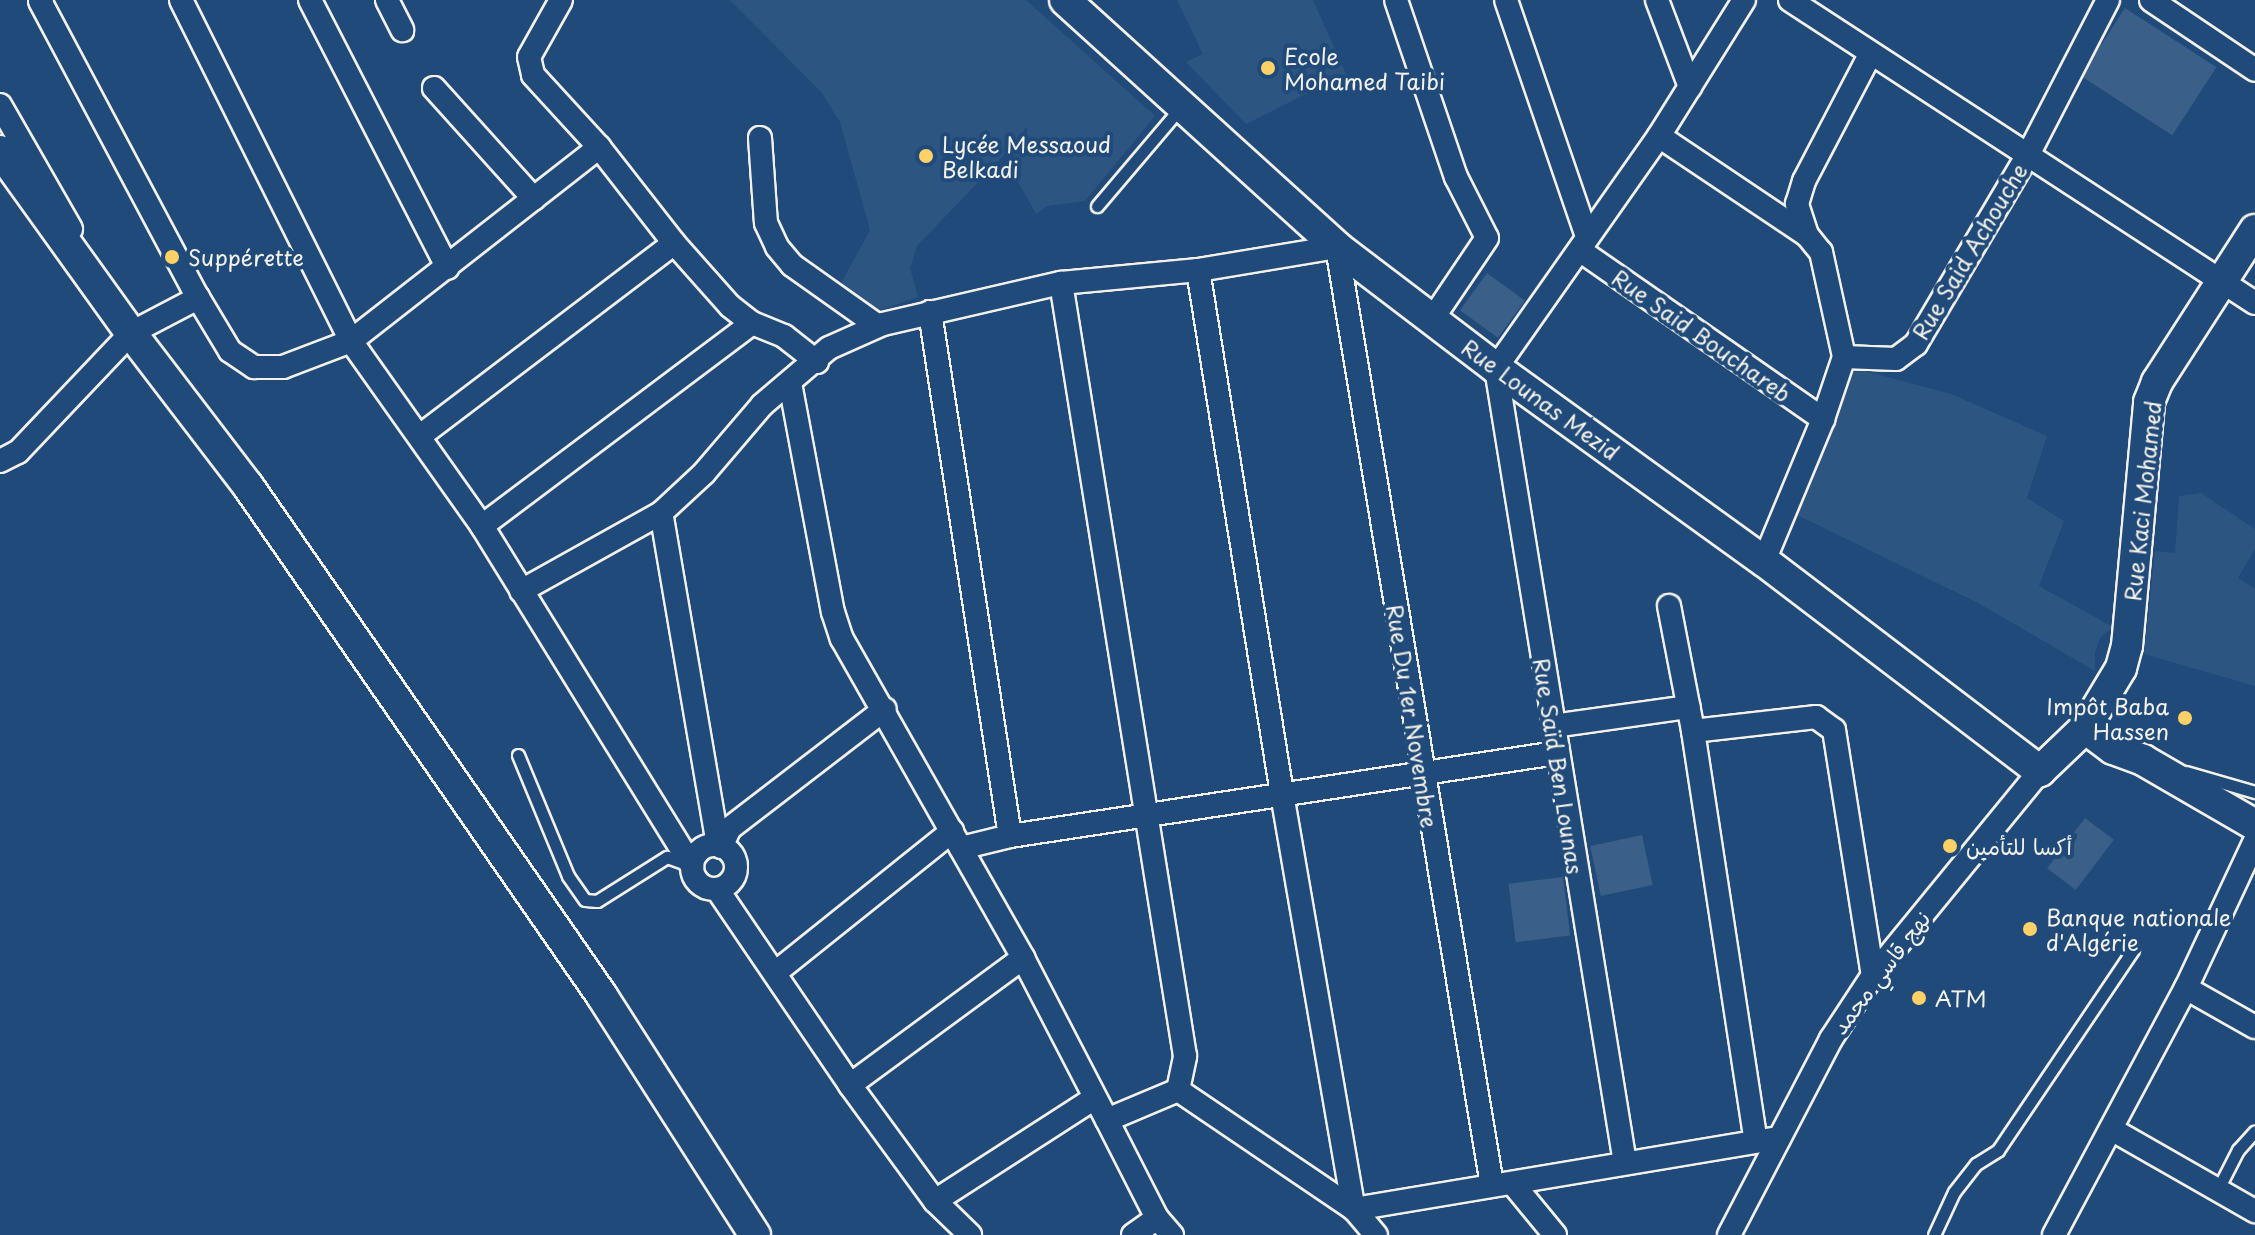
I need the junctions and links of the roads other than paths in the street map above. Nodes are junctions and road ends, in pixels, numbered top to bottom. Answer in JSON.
{"nodes":[{"id":1,"x":42,"y":0,"type":"edge"},
{"id":2,"x":181,"y":0,"type":"edge"},
{"id":3,"x":310,"y":0,"type":"edge"},
{"id":4,"x":387,"y":0,"type":"edge"},
{"id":5,"x":561,"y":0,"type":"edge"},
{"id":6,"x":1065,"y":0,"type":"edge"},
{"id":7,"x":1396,"y":0,"type":"edge"},
{"id":8,"x":1506,"y":0,"type":"edge"},
{"id":9,"x":1657,"y":0,"type":"edge"},
{"id":10,"x":1744,"y":0,"type":"edge"},
{"id":11,"x":1790,"y":0,"type":"edge"},
{"id":12,"x":2108,"y":0,"type":"edge"},
{"id":13,"x":2151,"y":0,"type":"edge"},
{"id":14,"x":402,"y":30,"type":"dead end"},
{"id":15,"x":1871,"y":53,"type":"junction"},
{"id":16,"x":2255,"y":70,"type":"edge"},
{"id":17,"x":1690,"y":87,"type":"junction"},
{"id":18,"x":434,"y":88,"type":"dead end"},
{"id":19,"x":0,"y":105,"type":"edge"},
{"id":20,"x":1180,"y":108,"type":"junction"},
{"id":21,"x":1659,"y":136,"type":"junction"},
{"id":22,"x":760,"y":138,"type":"dead end"},
{"id":23,"x":599,"y":147,"type":"junction"},
{"id":24,"x":0,"y":151,"type":"edge"},
{"id":25,"x":2029,"y":153,"type":"junction"},
{"id":26,"x":534,"y":199,"type":"junction"},
{"id":27,"x":1097,"y":206,"type":"dead end"},
{"id":28,"x":2255,"y":230,"type":"edge"},
{"id":29,"x":1807,"y":235,"type":"junction"},
{"id":30,"x":674,"y":243,"type":"junction"},
{"id":31,"x":1584,"y":244,"type":"junction"},
{"id":32,"x":1337,"y":247,"type":"junction"},
{"id":33,"x":448,"y":268,"type":"junction"},
{"id":34,"x":1198,"y":270,"type":"junction"},
{"id":35,"x":2220,"y":282,"type":"junction"},
{"id":36,"x":1061,"y":283,"type":"junction"},
{"id":37,"x":198,"y":298,"type":"junction"},
{"id":38,"x":2255,"y":303,"type":"edge"},
{"id":39,"x":930,"y":312,"type":"junction"},
{"id":40,"x":1433,"y":318,"type":"junction"},
{"id":41,"x":752,"y":323,"type":"junction"},
{"id":42,"x":878,"y":326,"type":"junction"},
{"id":43,"x":131,"y":333,"type":"junction"},
{"id":44,"x":351,"y":341,"type":"junction"},
{"id":45,"x":1844,"y":357,"type":"junction"},
{"id":46,"x":817,"y":362,"type":"junction"},
{"id":47,"x":1496,"y":368,"type":"junction"},
{"id":48,"x":790,"y":383,"type":"junction"},
{"id":49,"x":1823,"y":419,"type":"junction"},
{"id":50,"x":420,"y":436,"type":"junction"},
{"id":51,"x":0,"y":461,"type":"edge"},
{"id":52,"x":661,"y":513,"type":"junction"},
{"id":53,"x":482,"y":526,"type":"junction"},
{"id":54,"x":1764,"y":561,"type":"junction"},
{"id":55,"x":521,"y":591,"type":"junction"},
{"id":56,"x":1669,"y":606,"type":"dead end"},
{"id":57,"x":1689,"y":707,"type":"junction"},
{"id":58,"x":885,"y":709,"type":"junction"},
{"id":59,"x":1553,"y":726,"type":"junction"},
{"id":60,"x":2085,"y":728,"type":"junction"},
{"id":61,"x":1693,"y":731,"type":"junction"},
{"id":62,"x":1556,"y":753,"type":"junction"},
{"id":63,"x":518,"y":755,"type":"dead end"},
{"id":64,"x":2143,"y":760,"type":"junction"},
{"id":65,"x":2040,"y":771,"type":"junction"},
{"id":66,"x":1423,"y":773,"type":"junction"},
{"id":67,"x":2255,"y":792,"type":"edge"},
{"id":68,"x":1282,"y":794,"type":"junction"},
{"id":69,"x":1145,"y":816,"type":"junction"},
{"id":70,"x":2255,"y":825,"type":"edge"},
{"id":71,"x":1010,"y":836,"type":"junction"},
{"id":72,"x":956,"y":839,"type":"junction"},
{"id":73,"x":2255,"y":841,"type":"edge"},
{"id":74,"x":719,"y":846,"type":"junction"},
{"id":75,"x":692,"y":866,"type":"junction"},
{"id":76,"x":717,"y":889,"type":"junction"},
{"id":77,"x":2133,"y":950,"type":"dead end"},
{"id":78,"x":1023,"y":958,"type":"junction"},
{"id":79,"x":775,"y":973,"type":"junction"},
{"id":80,"x":1873,"y":975,"type":"junction"},
{"id":81,"x":2186,"y":988,"type":"junction"},
{"id":82,"x":2255,"y":1027,"type":"edge"},
{"id":83,"x":850,"y":1085,"type":"junction"},
{"id":84,"x":1178,"y":1090,"type":"junction"},
{"id":85,"x":1095,"y":1098,"type":"junction"},
{"id":86,"x":1107,"y":1120,"type":"junction"},
{"id":87,"x":2111,"y":1129,"type":"junction"},
{"id":88,"x":2255,"y":1131,"type":"edge"},
{"id":89,"x":1779,"y":1138,"type":"junction"},
{"id":90,"x":1756,"y":1141,"type":"junction"},
{"id":91,"x":1625,"y":1163,"type":"junction"},
{"id":92,"x":1502,"y":1184,"type":"junction"},
{"id":93,"x":2218,"y":1189,"type":"junction"},
{"id":94,"x":935,"y":1201,"type":"junction"},
{"id":95,"x":1354,"y":1209,"type":"junction"},
{"id":96,"x":2255,"y":1211,"type":"edge"},
{"id":97,"x":1157,"y":1218,"type":"junction"},
{"id":98,"x":755,"y":1235,"type":"edge"},
{"id":99,"x":970,"y":1235,"type":"edge"},
{"id":100,"x":1133,"y":1235,"type":"edge"},
{"id":101,"x":1172,"y":1235,"type":"edge"},
{"id":102,"x":1376,"y":1235,"type":"edge"},
{"id":103,"x":1555,"y":1235,"type":"edge"},
{"id":104,"x":1729,"y":1235,"type":"edge"},
{"id":105,"x":1934,"y":1235,"type":"edge"},
{"id":106,"x":2054,"y":1235,"type":"edge"}],
"edges":[{"from":1,"to":37,"type":"street"},
{"from":2,"to":44,"type":"street"},
{"from":3,"to":33,"type":"street"},
{"from":4,"to":14,"type":"street"},
{"from":5,"to":23,"type":"street"},
{"from":6,"to":20,"type":"street","name":"Rue Lounas Mezid"},
{"from":7,"to":40,"type":"street"},
{"from":8,"to":31,"type":"street"},
{"from":9,"to":17,"type":"street"},
{"from":10,"to":17,"type":"street"},
{"from":11,"to":15,"type":"street"},
{"from":12,"to":25,"type":"street","name":"Rue Said Achouche"},
{"from":13,"to":16,"type":"street"},
{"from":15,"to":25,"type":"street"},
{"from":15,"to":29,"type":"street"},
{"from":17,"to":21,"type":"street"},
{"from":18,"to":26,"type":"street"},
{"from":19,"to":43,"type":"street"},
{"from":20,"to":27,"type":"lane"},
{"from":20,"to":32,"type":"street","name":"Rue Lounas Mezid"},
{"from":21,"to":29,"type":"street"},
{"from":21,"to":31,"type":"street"},
{"from":22,"to":42,"type":"street"},
{"from":23,"to":26,"type":"street"},
{"from":23,"to":30,"type":"street"},
{"from":24,"to":43,"type":"street"},
{"from":25,"to":35,"type":"street"},
{"from":25,"to":45,"type":"street","name":"Rue Said Achouche"},
{"from":26,"to":33,"type":"street"},
{"from":28,"to":35,"type":"street","name":"Rue Kaci Mohamed"},
{"from":29,"to":45,"type":"street"},
{"from":30,"to":41,"type":"street"},
{"from":30,"to":50,"type":"street"},
{"from":31,"to":47,"type":"street"},
{"from":31,"to":49,"type":"street","name":"Rue Said Bouchareb"},
{"from":32,"to":34,"type":"street"},
{"from":32,"to":40,"type":"street","name":"Rue Lounas Mezid"},
{"from":32,"to":66,"type":"street","name":"Rue Du 1er Novembre"},
{"from":33,"to":44,"type":"street"},
{"from":34,"to":36,"type":"street"},
{"from":34,"to":68,"type":"street"},
{"from":35,"to":38,"type":"street"},
{"from":35,"to":60,"type":"street","name":"Rue Kaci Mohamed"},
{"from":36,"to":39,"type":"street"},
{"from":36,"to":69,"type":"street"},
{"from":37,"to":43,"type":"street"},
{"from":37,"to":44,"type":"street"},
{"from":39,"to":42,"type":"street"},
{"from":39,"to":71,"type":"street"},
{"from":40,"to":47,"type":"street","name":"Rue Lounas Mezid"},
{"from":41,"to":46,"type":"street"},
{"from":41,"to":53,"type":"street"},
{"from":42,"to":46,"type":"street"},
{"from":43,"to":51,"type":"street"},
{"from":43,"to":98,"type":"street"},
{"from":44,"to":50,"type":"street"},
{"from":45,"to":49,"type":"street"},
{"from":46,"to":48,"type":"street"},
{"from":47,"to":54,"type":"street","name":"Rue Lounas Mezid"},
{"from":47,"to":59,"type":"street","name":"Rue Saïd Ben Lounas"},
{"from":48,"to":52,"type":"street"},
{"from":48,"to":58,"type":"street"},
{"from":49,"to":54,"type":"street"},
{"from":50,"to":53,"type":"street"},
{"from":52,"to":55,"type":"street"},
{"from":52,"to":74,"type":"street"},
{"from":53,"to":55,"type":"street"},
{"from":54,"to":65,"type":"street","name":"Rue Lounas Mezid"},
{"from":55,"to":75,"type":"street"},
{"from":56,"to":57,"type":"street"},
{"from":57,"to":59,"type":"street"},
{"from":57,"to":61,"type":"street"},
{"from":58,"to":72,"type":"street"},
{"from":58,"to":74,"type":"street"},
{"from":59,"to":62,"type":"street","name":"Rue Saïd Ben Lounas"},
{"from":60,"to":64,"type":"street"},
{"from":60,"to":65,"type":"street","name":"Rue Kaci Mohamed"},
{"from":61,"to":80,"type":"street"},
{"from":61,"to":90,"type":"street"},
{"from":62,"to":66,"type":"street"},
{"from":62,"to":91,"type":"street","name":"Rue Saïd Ben Lounas"},
{"from":63,"to":75,"type":"lane"},
{"from":64,"to":67,"type":"lane"},
{"from":64,"to":70,"type":"street"},
{"from":65,"to":80,"type":"street","name":"نهج قاسي محمد"},
{"from":66,"to":68,"type":"street"},
{"from":66,"to":92,"type":"street","name":"Rue Du 1er Novembre"},
{"from":68,"to":69,"type":"street"},
{"from":68,"to":95,"type":"street"},
{"from":69,"to":71,"type":"street"},
{"from":69,"to":84,"type":"street"},
{"from":71,"to":72,"type":"street"},
{"from":72,"to":78,"type":"street"},
{"from":72,"to":79,"type":"street"},
{"from":73,"to":81,"type":"street"},
{"from":74,"to":75,"type":"street"},
{"from":74,"to":76,"type":"street"},
{"from":75,"to":76,"type":"street"},
{"from":76,"to":79,"type":"street"},
{"from":77,"to":105,"type":"lane"},
{"from":78,"to":83,"type":"street"},
{"from":78,"to":85,"type":"street"},
{"from":79,"to":83,"type":"street"},
{"from":80,"to":89,"type":"street","name":"نهج قاسي محمد"},
{"from":81,"to":82,"type":"street"},
{"from":81,"to":87,"type":"street"},
{"from":83,"to":94,"type":"street"},
{"from":84,"to":86,"type":"street"},
{"from":84,"to":95,"type":"street"},
{"from":85,"to":86,"type":"street"},
{"from":85,"to":94,"type":"street"},
{"from":86,"to":97,"type":"street"},
{"from":87,"to":93,"type":"street"},
{"from":87,"to":106,"type":"street"},
{"from":88,"to":93,"type":"lane"},
{"from":89,"to":90,"type":"street"},
{"from":89,"to":104,"type":"street","name":"نهج قاسي محمد"},
{"from":90,"to":91,"type":"street"},
{"from":91,"to":92,"type":"street"},
{"from":92,"to":95,"type":"street"},
{"from":92,"to":103,"type":"street"},
{"from":93,"to":96,"type":"street"},
{"from":94,"to":99,"type":"street"},
{"from":95,"to":102,"type":"street"},
{"from":97,"to":100,"type":"street"},
{"from":97,"to":101,"type":"street"}]}
